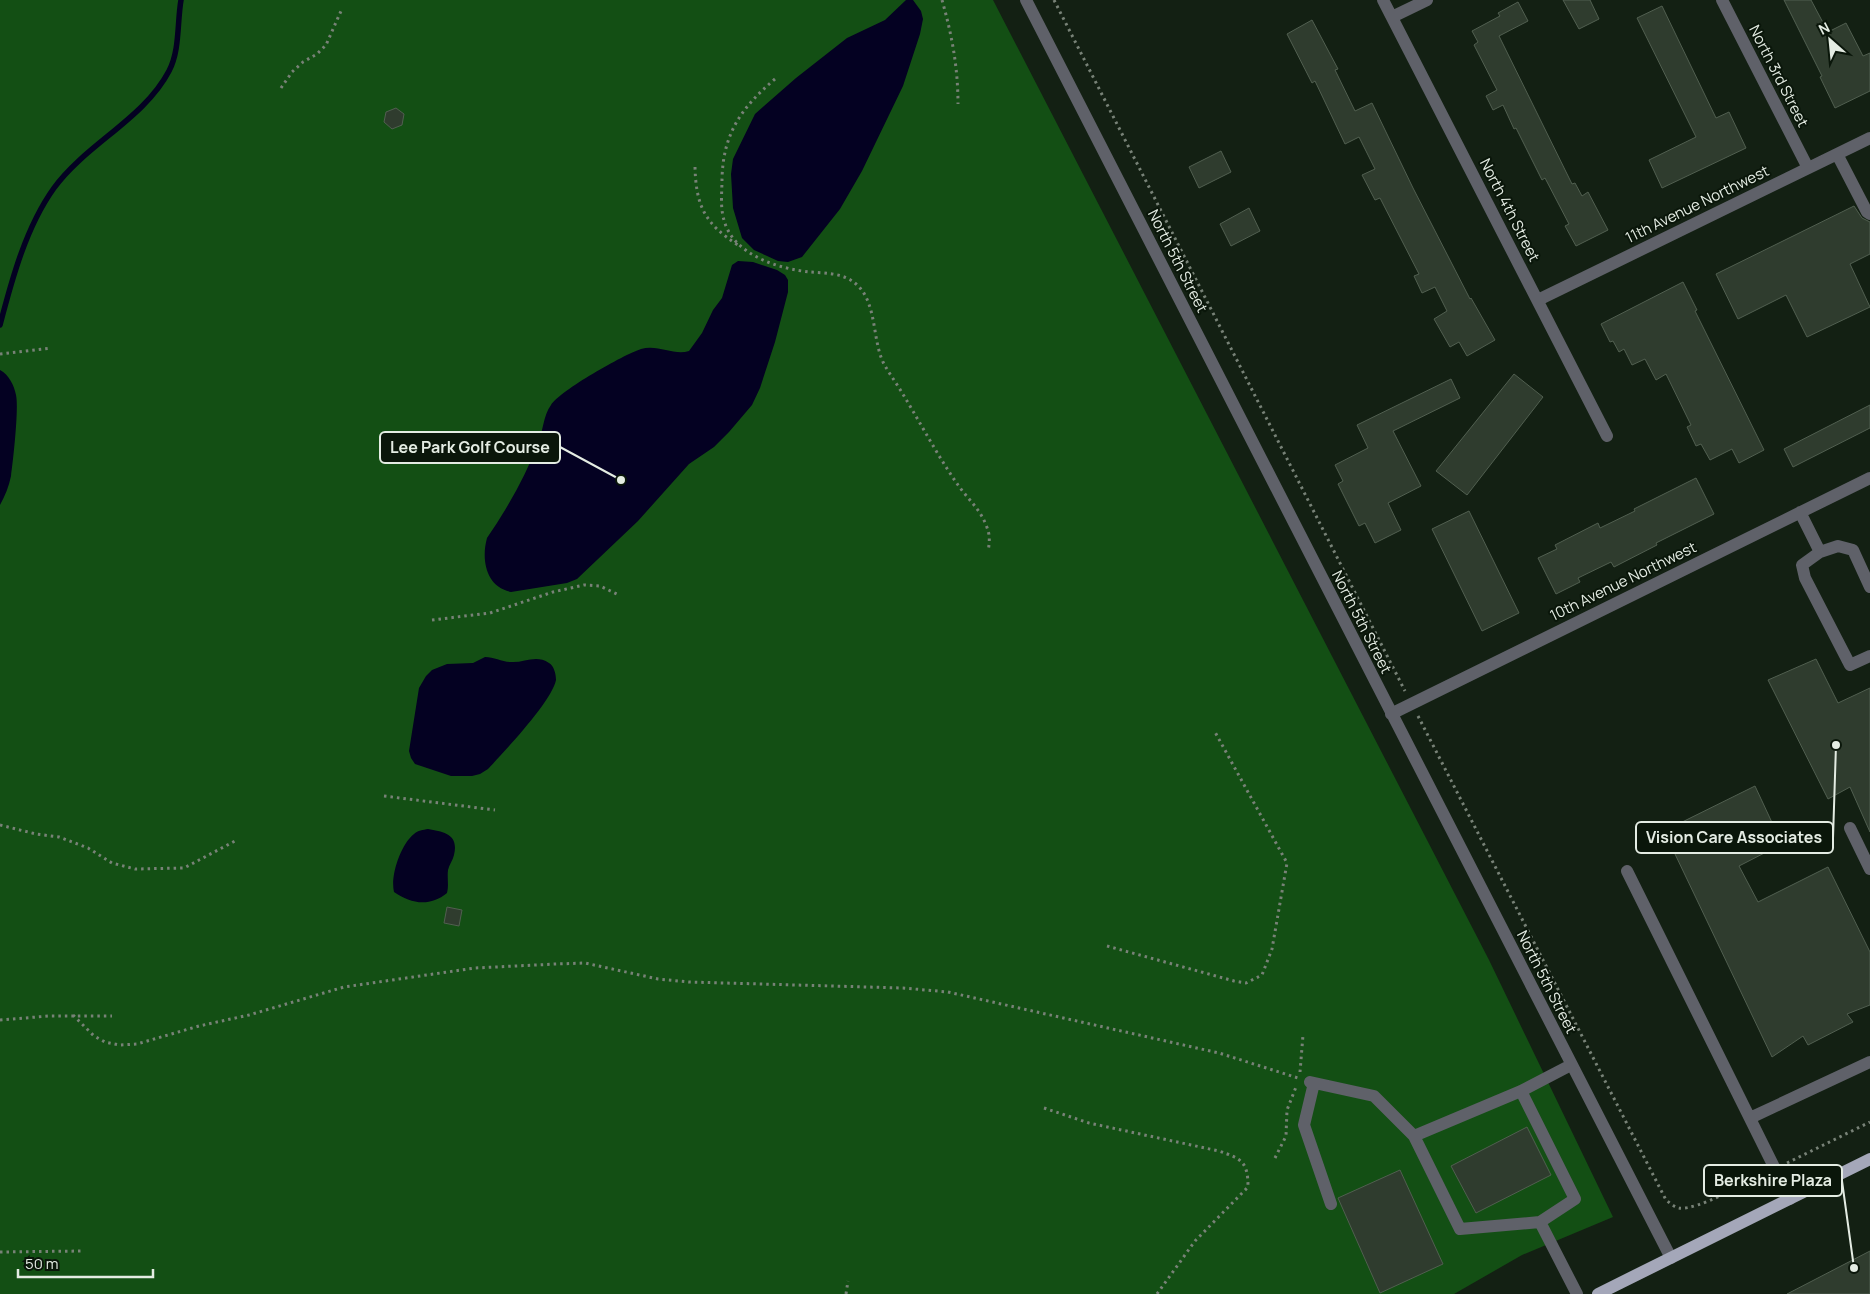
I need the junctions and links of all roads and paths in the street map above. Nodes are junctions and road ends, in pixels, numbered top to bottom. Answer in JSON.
{"nodes":[{"id":1,"x":942,"y":0,"type":"edge"},
{"id":2,"x":1026,"y":0,"type":"edge"},
{"id":3,"x":1383,"y":0,"type":"edge"},
{"id":4,"x":1427,"y":0,"type":"edge"},
{"id":5,"x":1722,"y":0,"type":"edge"},
{"id":6,"x":341,"y":11,"type":"dead end"},
{"id":7,"x":1392,"y":17,"type":"junction"},
{"id":8,"x":775,"y":79,"type":"dead end"},
{"id":9,"x":281,"y":88,"type":"dead end"},
{"id":10,"x":958,"y":104,"type":"dead end"},
{"id":11,"x":1870,"y":138,"type":"edge"},
{"id":12,"x":1837,"y":154,"type":"junction"},
{"id":13,"x":695,"y":167,"type":"dead end"},
{"id":14,"x":1808,"y":168,"type":"junction"},
{"id":15,"x":1870,"y":214,"type":"edge"},
{"id":16,"x":739,"y":246,"type":"junction"},
{"id":17,"x":1538,"y":300,"type":"junction"},
{"id":18,"x":52,"y":348,"type":"dead end"},
{"id":19,"x":0,"y":354,"type":"edge"},
{"id":20,"x":1608,"y":436,"type":"dead end"},
{"id":21,"x":1870,"y":478,"type":"edge"},
{"id":22,"x":1800,"y":512,"type":"junction"},
{"id":23,"x":988,"y":551,"type":"dead end"},
{"id":24,"x":1820,"y":552,"type":"junction"},
{"id":25,"x":1870,"y":586,"type":"edge"},
{"id":26,"x":619,"y":595,"type":"dead end"},
{"id":27,"x":432,"y":620,"type":"dead end"},
{"id":28,"x":1870,"y":656,"type":"edge"},
{"id":29,"x":1391,"y":714,"type":"junction"},
{"id":30,"x":1215,"y":732,"type":"dead end"},
{"id":31,"x":384,"y":796,"type":"dead end"},
{"id":32,"x":495,"y":810,"type":"dead end"},
{"id":33,"x":0,"y":825,"type":"edge"},
{"id":34,"x":1850,"y":828,"type":"dead end"},
{"id":35,"x":235,"y":841,"type":"dead end"},
{"id":36,"x":1870,"y":869,"type":"edge"},
{"id":37,"x":1627,"y":871,"type":"dead end"},
{"id":38,"x":1107,"y":946,"type":"dead end"},
{"id":39,"x":73,"y":1015,"type":"junction"},
{"id":40,"x":112,"y":1016,"type":"dead end"},
{"id":41,"x":0,"y":1020,"type":"edge"},
{"id":42,"x":1303,"y":1035,"type":"dead end"},
{"id":43,"x":1870,"y":1062,"type":"edge"},
{"id":44,"x":1571,"y":1065,"type":"junction"},
{"id":45,"x":1308,"y":1081,"type":"junction"},
{"id":46,"x":1521,"y":1091,"type":"junction"},
{"id":47,"x":1044,"y":1108,"type":"dead end"},
{"id":48,"x":1750,"y":1118,"type":"junction"},
{"id":49,"x":1414,"y":1136,"type":"junction"},
{"id":50,"x":1275,"y":1158,"type":"dead end"},
{"id":51,"x":1870,"y":1159,"type":"edge"},
{"id":52,"x":1790,"y":1199,"type":"junction"},
{"id":53,"x":1331,"y":1204,"type":"dead end"},
{"id":54,"x":1540,"y":1222,"type":"junction"},
{"id":55,"x":83,"y":1251,"type":"dead end"},
{"id":56,"x":0,"y":1252,"type":"edge"},
{"id":57,"x":1670,"y":1258,"type":"junction"},
{"id":58,"x":848,"y":1281,"type":"dead end"},
{"id":59,"x":846,"y":1294,"type":"edge"},
{"id":60,"x":1157,"y":1294,"type":"edge"},
{"id":61,"x":1577,"y":1294,"type":"edge"},
{"id":62,"x":1598,"y":1294,"type":"edge"}],
"edges":[{"from":1,"to":10,"type":"path"},
{"from":2,"to":29,"type":"street","name":"North 5th Street"},
{"from":3,"to":7,"type":"street","name":"North 4th Street"},
{"from":4,"to":7,"type":"street"},
{"from":5,"to":14,"type":"street","name":"North 3rd Street"},
{"from":6,"to":9,"type":"path"},
{"from":7,"to":17,"type":"street","name":"North 4th Street"},
{"from":8,"to":16,"type":"path"},
{"from":11,"to":12,"type":"street","name":"11th Avenue Northwest"},
{"from":12,"to":14,"type":"street","name":"11th Avenue Northwest"},
{"from":12,"to":15,"type":"street"},
{"from":13,"to":16,"type":"path"},
{"from":14,"to":17,"type":"street","name":"11th Avenue Northwest"},
{"from":16,"to":23,"type":"path"},
{"from":17,"to":20,"type":"street","name":"North 4th Street"},
{"from":18,"to":19,"type":"path"},
{"from":21,"to":22,"type":"street","name":"10th Avenue Northwest"},
{"from":22,"to":24,"type":"street"},
{"from":22,"to":29,"type":"street","name":"10th Avenue Northwest"},
{"from":24,"to":25,"type":"street"},
{"from":24,"to":28,"type":"street"},
{"from":26,"to":27,"type":"path"},
{"from":29,"to":44,"type":"street","name":"North 5th Street"},
{"from":30,"to":38,"type":"path"},
{"from":31,"to":32,"type":"path"},
{"from":33,"to":35,"type":"path"},
{"from":34,"to":36,"type":"street"},
{"from":37,"to":48,"type":"street"},
{"from":39,"to":40,"type":"path"},
{"from":39,"to":41,"type":"path"},
{"from":39,"to":45,"type":"path"},
{"from":42,"to":45,"type":"path"},
{"from":43,"to":48,"type":"street"},
{"from":44,"to":46,"type":"street"},
{"from":44,"to":57,"type":"street","name":"North 5th Street"},
{"from":45,"to":49,"type":"street"},
{"from":45,"to":50,"type":"path"},
{"from":45,"to":53,"type":"street"},
{"from":46,"to":49,"type":"street"},
{"from":46,"to":54,"type":"street"},
{"from":47,"to":60,"type":"path"},
{"from":48,"to":52,"type":"street"},
{"from":49,"to":54,"type":"street"},
{"from":51,"to":52,"type":"main road"},
{"from":52,"to":57,"type":"main road"},
{"from":54,"to":61,"type":"street"},
{"from":55,"to":56,"type":"path"},
{"from":57,"to":62,"type":"main road"},
{"from":58,"to":59,"type":"path"}]}
